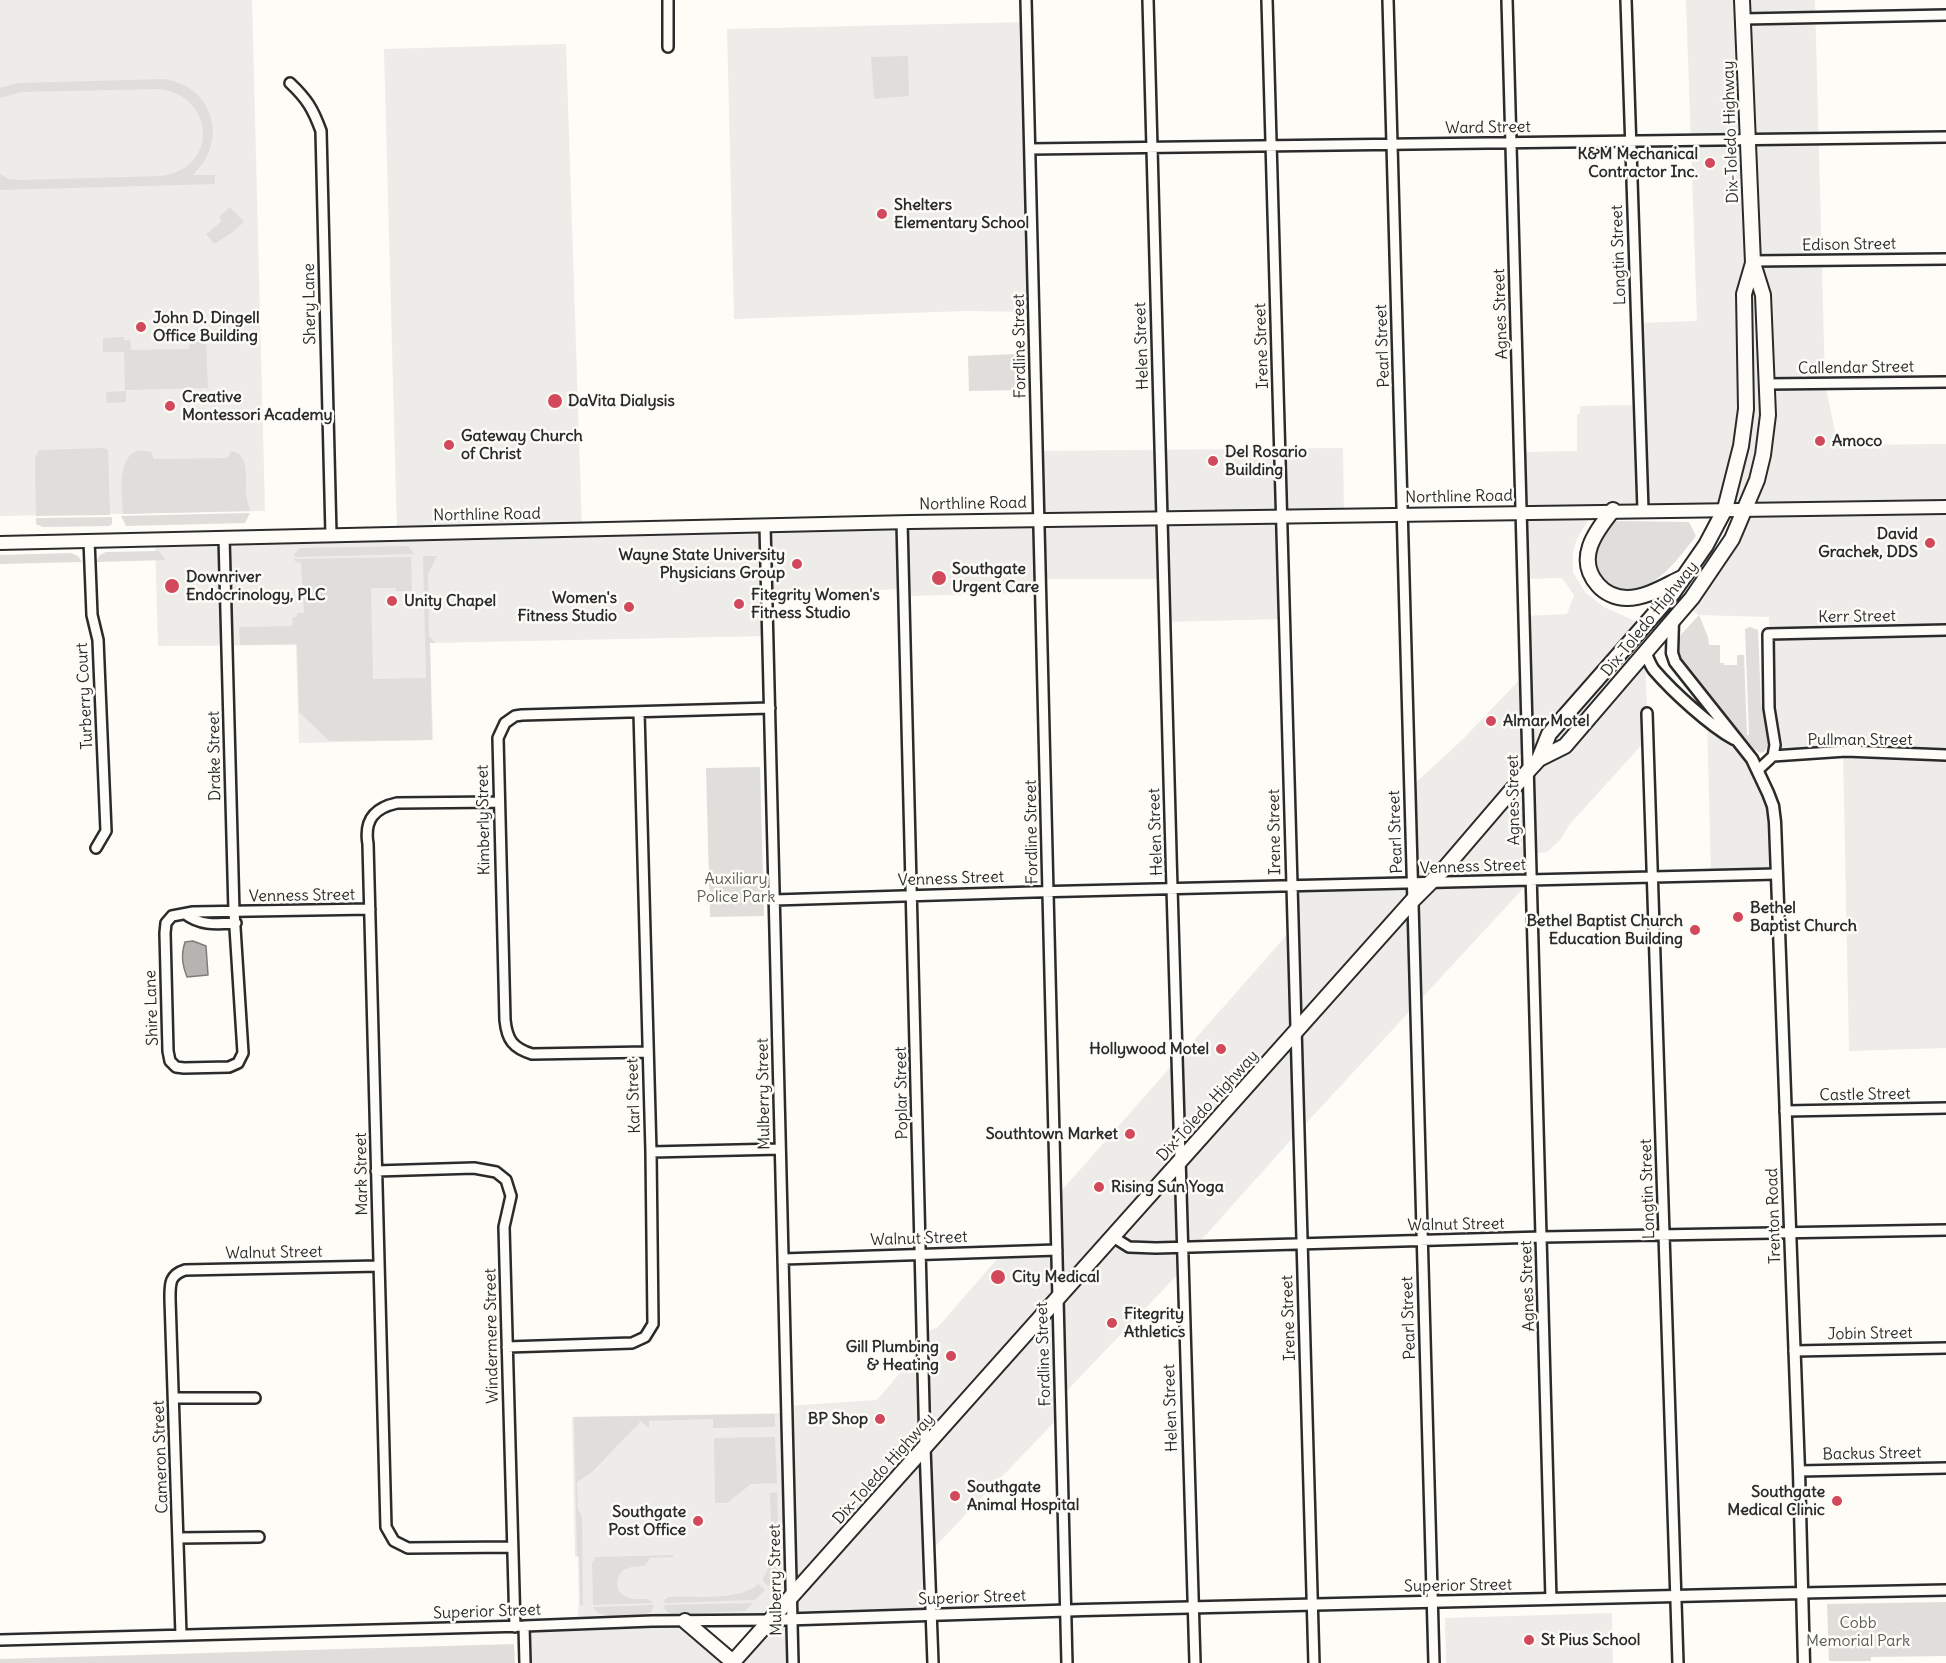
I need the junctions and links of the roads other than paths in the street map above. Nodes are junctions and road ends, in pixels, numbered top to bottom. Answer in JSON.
{"nodes":[{"id":1,"x":668,"y":0,"type":"edge"},
{"id":2,"x":1026,"y":0,"type":"edge"},
{"id":3,"x":1148,"y":0,"type":"edge"},
{"id":4,"x":1267,"y":0,"type":"edge"},
{"id":5,"x":1388,"y":0,"type":"edge"},
{"id":6,"x":1507,"y":0,"type":"edge"},
{"id":7,"x":1626,"y":0,"type":"edge"},
{"id":8,"x":1742,"y":0,"type":"edge"},
{"id":9,"x":1946,"y":15,"type":"edge"},
{"id":10,"x":1743,"y":19,"type":"junction"},
{"id":11,"x":668,"y":47,"type":"dead end"},
{"id":12,"x":290,"y":82,"type":"dead end"},
{"id":13,"x":1946,"y":137,"type":"edge"},
{"id":14,"x":1747,"y":139,"type":"junction"},
{"id":15,"x":1630,"y":141,"type":"junction"},
{"id":16,"x":1511,"y":142,"type":"junction"},
{"id":17,"x":1272,"y":144,"type":"junction"},
{"id":18,"x":1392,"y":144,"type":"junction"},
{"id":19,"x":1152,"y":147,"type":"junction"},
{"id":20,"x":1030,"y":149,"type":"junction"},
{"id":21,"x":1946,"y":259,"type":"edge"},
{"id":22,"x":1753,"y":262,"type":"junction"},
{"id":23,"x":1946,"y":382,"type":"edge"},
{"id":24,"x":1767,"y":384,"type":"junction"},
{"id":25,"x":1946,"y":507,"type":"edge"},
{"id":26,"x":1746,"y":508,"type":"junction"},
{"id":27,"x":1725,"y":509,"type":"junction"},
{"id":28,"x":1613,"y":510,"type":"junction"},
{"id":29,"x":1643,"y":510,"type":"junction"},
{"id":30,"x":1521,"y":512,"type":"junction"},
{"id":31,"x":1402,"y":514,"type":"junction"},
{"id":32,"x":1281,"y":516,"type":"junction"},
{"id":33,"x":1162,"y":518,"type":"junction"},
{"id":34,"x":1040,"y":519,"type":"junction"},
{"id":35,"x":902,"y":522,"type":"junction"},
{"id":36,"x":765,"y":525,"type":"junction"},
{"id":37,"x":331,"y":535,"type":"junction"},
{"id":38,"x":224,"y":537,"type":"junction"},
{"id":39,"x":89,"y":540,"type":"junction"},
{"id":40,"x":0,"y":543,"type":"edge"},
{"id":41,"x":1686,"y":576,"type":"junction"},
{"id":42,"x":1672,"y":594,"type":"junction"},
{"id":43,"x":1673,"y":620,"type":"junction"},
{"id":44,"x":1946,"y":630,"type":"edge"},
{"id":45,"x":1646,"y":652,"type":"junction"},
{"id":46,"x":770,"y":708,"type":"junction"},
{"id":47,"x":639,"y":712,"type":"junction"},
{"id":48,"x":1647,"y":713,"type":"dead end"},
{"id":49,"x":1734,"y":739,"type":"junction"},
{"id":50,"x":1946,"y":755,"type":"edge"},
{"id":51,"x":1773,"y":756,"type":"junction"},
{"id":52,"x":1539,"y":759,"type":"junction"},
{"id":53,"x":1758,"y":770,"type":"junction"},
{"id":54,"x":1528,"y":771,"type":"junction"},
{"id":55,"x":499,"y":802,"type":"junction"},
{"id":56,"x":96,"y":848,"type":"dead end"},
{"id":57,"x":1777,"y":874,"type":"junction"},
{"id":58,"x":1652,"y":876,"type":"junction"},
{"id":59,"x":1531,"y":880,"type":"junction"},
{"id":60,"x":1429,"y":883,"type":"junction"},
{"id":61,"x":1413,"y":884,"type":"junction"},
{"id":62,"x":1291,"y":886,"type":"junction"},
{"id":63,"x":1173,"y":889,"type":"junction"},
{"id":64,"x":1048,"y":892,"type":"junction"},
{"id":65,"x":912,"y":895,"type":"junction"},
{"id":66,"x":774,"y":900,"type":"junction"},
{"id":67,"x":1413,"y":900,"type":"junction"},
{"id":68,"x":370,"y":909,"type":"junction"},
{"id":69,"x":234,"y":912,"type":"junction"},
{"id":70,"x":185,"y":914,"type":"junction"},
{"id":71,"x":236,"y":923,"type":"junction"},
{"id":72,"x":238,"y":974,"type":"joint"},
{"id":73,"x":1295,"y":1033,"type":"junction"},
{"id":74,"x":648,"y":1052,"type":"junction"},
{"id":75,"x":1946,"y":1108,"type":"edge"},
{"id":76,"x":1785,"y":1111,"type":"junction"},
{"id":77,"x":780,"y":1149,"type":"junction"},
{"id":78,"x":651,"y":1152,"type":"junction"},
{"id":79,"x":1179,"y":1163,"type":"junction"},
{"id":80,"x":376,"y":1171,"type":"junction"},
{"id":81,"x":1946,"y":1230,"type":"edge"},
{"id":82,"x":1789,"y":1233,"type":"junction"},
{"id":83,"x":1664,"y":1235,"type":"junction"},
{"id":84,"x":1113,"y":1237,"type":"junction"},
{"id":85,"x":1542,"y":1238,"type":"junction"},
{"id":86,"x":1422,"y":1241,"type":"junction"},
{"id":87,"x":1302,"y":1244,"type":"junction"},
{"id":88,"x":1182,"y":1247,"type":"junction"},
{"id":89,"x":1057,"y":1250,"type":"junction"},
{"id":90,"x":921,"y":1254,"type":"junction"},
{"id":91,"x":783,"y":1259,"type":"junction"},
{"id":92,"x":379,"y":1266,"type":"junction"},
{"id":93,"x":172,"y":1278,"type":"joint"},
{"id":94,"x":1058,"y":1299,"type":"junction"},
{"id":95,"x":507,"y":1347,"type":"junction"},
{"id":96,"x":1946,"y":1348,"type":"edge"},
{"id":97,"x":1794,"y":1351,"type":"junction"},
{"id":98,"x":174,"y":1398,"type":"junction"},
{"id":99,"x":255,"y":1398,"type":"dead end"},
{"id":100,"x":925,"y":1448,"type":"junction"},
{"id":101,"x":1946,"y":1468,"type":"edge"},
{"id":102,"x":1799,"y":1471,"type":"junction"},
{"id":103,"x":259,"y":1537,"type":"dead end"},
{"id":104,"x":178,"y":1538,"type":"junction"},
{"id":105,"x":512,"y":1547,"type":"junction"},
{"id":106,"x":1946,"y":1590,"type":"edge"},
{"id":107,"x":1802,"y":1593,"type":"junction"},
{"id":108,"x":1677,"y":1596,"type":"junction"},
{"id":109,"x":791,"y":1598,"type":"junction"},
{"id":110,"x":1551,"y":1599,"type":"junction"},
{"id":111,"x":1432,"y":1601,"type":"junction"},
{"id":112,"x":1312,"y":1604,"type":"junction"},
{"id":113,"x":1192,"y":1607,"type":"junction"},
{"id":114,"x":1066,"y":1610,"type":"junction"},
{"id":115,"x":931,"y":1614,"type":"junction"},
{"id":116,"x":791,"y":1619,"type":"junction"},
{"id":117,"x":771,"y":1620,"type":"junction"},
{"id":118,"x":685,"y":1621,"type":"junction"},
{"id":119,"x":519,"y":1627,"type":"junction"},
{"id":120,"x":180,"y":1635,"type":"junction"},
{"id":121,"x":0,"y":1640,"type":"edge"},
{"id":122,"x":525,"y":1663,"type":"edge"},
{"id":123,"x":733,"y":1663,"type":"edge"},
{"id":124,"x":793,"y":1663,"type":"edge"},
{"id":125,"x":933,"y":1663,"type":"edge"},
{"id":126,"x":1067,"y":1663,"type":"edge"},
{"id":127,"x":1195,"y":1663,"type":"edge"},
{"id":128,"x":1314,"y":1663,"type":"edge"},
{"id":129,"x":1434,"y":1663,"type":"edge"},
{"id":130,"x":1678,"y":1663,"type":"edge"},
{"id":131,"x":1804,"y":1663,"type":"edge"}],
"edges":[{"from":1,"to":11,"type":"street"},
{"from":2,"to":20,"type":"street","name":"Fordline Street"},
{"from":3,"to":19,"type":"street","name":"Helen Street"},
{"from":4,"to":17,"type":"street","name":"Irene Street"},
{"from":5,"to":18,"type":"street","name":"Pearl Street"},
{"from":6,"to":16,"type":"street","name":"Agnes Street"},
{"from":7,"to":15,"type":"street","name":"Longtin Street"},
{"from":8,"to":10,"type":"main road","name":"Dix-Toledo Highway"},
{"from":9,"to":10,"type":"street"},
{"from":10,"to":14,"type":"main road","name":"Dix-Toledo Highway"},
{"from":12,"to":37,"type":"street","name":"Shery Lane"},
{"from":13,"to":14,"type":"street","name":"Ward Street"},
{"from":14,"to":15,"type":"street","name":"Ward Street"},
{"from":14,"to":22,"type":"main road","name":"Dix-Toledo Highway"},
{"from":15,"to":16,"type":"street","name":"Ward Street"},
{"from":15,"to":29,"type":"street","name":"Longtin Street"},
{"from":16,"to":18,"type":"street","name":"Ward Street"},
{"from":16,"to":30,"type":"street","name":"Agnes Street"},
{"from":17,"to":18,"type":"street","name":"Ward Street"},
{"from":17,"to":19,"type":"street","name":"Ward Street"},
{"from":17,"to":32,"type":"street","name":"Irene Street"},
{"from":18,"to":31,"type":"street","name":"Pearl Street"},
{"from":19,"to":20,"type":"street","name":"Ward Street"},
{"from":19,"to":33,"type":"street","name":"Helen Street"},
{"from":20,"to":34,"type":"street","name":"Fordline Street"},
{"from":21,"to":22,"type":"street","name":"Edison Street"},
{"from":22,"to":24,"type":"main road","name":"Dix-Toledo Highway"},
{"from":22,"to":27,"type":"main road","name":"Dix-Toledo Highway"},
{"from":23,"to":24,"type":"street","name":"Callendar Street"},
{"from":24,"to":26,"type":"main road","name":"Dix-Toledo Highway"},
{"from":25,"to":26,"type":"main road","name":"Northline Road"},
{"from":26,"to":27,"type":"main road","name":"Northline Road"},
{"from":26,"to":43,"type":"main road","name":"Dix-Toledo Highway"},
{"from":27,"to":29,"type":"main road","name":"Northline Road"},
{"from":27,"to":41,"type":"main road","name":"Dix-Toledo Highway"},
{"from":28,"to":29,"type":"main road","name":"Northline Road"},
{"from":28,"to":30,"type":"main road","name":"Northline Road"},
{"from":28,"to":41,"type":"main road"},
{"from":30,"to":31,"type":"main road","name":"Northline Road"},
{"from":30,"to":54,"type":"street","name":"Agnes Street"},
{"from":31,"to":32,"type":"main road","name":"Northline Road"},
{"from":31,"to":61,"type":"street","name":"Pearl Street"},
{"from":32,"to":33,"type":"main road","name":"Northline Road"},
{"from":32,"to":62,"type":"street","name":"Irene Street"},
{"from":33,"to":34,"type":"main road","name":"Northline Road"},
{"from":33,"to":63,"type":"street","name":"Helen Street"},
{"from":34,"to":35,"type":"main road","name":"Northline Road"},
{"from":34,"to":64,"type":"street","name":"Fordline Street"},
{"from":35,"to":36,"type":"main road","name":"Northline Road"},
{"from":35,"to":65,"type":"street","name":"Poplar Street"},
{"from":36,"to":37,"type":"main road","name":"Northline Road"},
{"from":36,"to":46,"type":"street","name":"Mulberry Street"},
{"from":37,"to":38,"type":"main road","name":"Northline Road"},
{"from":38,"to":39,"type":"main road","name":"Northline Road"},
{"from":38,"to":69,"type":"street","name":"Drake Street"},
{"from":39,"to":40,"type":"main road","name":"Northline Road"},
{"from":39,"to":56,"type":"street","name":"Turberry Court"},
{"from":41,"to":42,"type":"main road","name":"Dix-Toledo Highway"},
{"from":42,"to":45,"type":"main road"},
{"from":42,"to":52,"type":"main road","name":"Dix-Toledo Highway"},
{"from":43,"to":45,"type":"main road","name":"Dix-Toledo Highway"},
{"from":43,"to":49,"type":"street","name":"Trenton Road"},
{"from":44,"to":51,"type":"street","name":"Kerr Street"},
{"from":45,"to":49,"type":"street","name":"Trenton Road"},
{"from":45,"to":52,"type":"main road","name":"Dix-Toledo Highway"},
{"from":46,"to":47,"type":"street","name":"Kimberly Street"},
{"from":46,"to":66,"type":"street","name":"Mulberry Street"},
{"from":47,"to":55,"type":"street","name":"Kimberly Street"},
{"from":47,"to":74,"type":"street","name":"Karl Street"},
{"from":48,"to":58,"type":"street","name":"Longtin Street"},
{"from":49,"to":53,"type":"street","name":"Trenton Road"},
{"from":50,"to":51,"type":"street","name":"Pullman Street"},
{"from":51,"to":53,"type":"street"},
{"from":52,"to":54,"type":"main road","name":"Dix-Toledo Highway"},
{"from":53,"to":57,"type":"street","name":"Trenton Road"},
{"from":54,"to":59,"type":"street","name":"Agnes Street"},
{"from":54,"to":60,"type":"main road","name":"Dix-Toledo Highway"},
{"from":55,"to":68,"type":"street","name":"Mark Street"},
{"from":55,"to":74,"type":"street","name":"Kimberly Street"},
{"from":57,"to":58,"type":"street","name":"Venness Street"},
{"from":57,"to":76,"type":"street","name":"Trenton Road"},
{"from":58,"to":59,"type":"street","name":"Venness Street"},
{"from":58,"to":83,"type":"street","name":"Longtin Street"},
{"from":59,"to":60,"type":"street","name":"Venness Street"},
{"from":59,"to":85,"type":"street","name":"Agnes Street"},
{"from":60,"to":61,"type":"street","name":"Venness Street"},
{"from":60,"to":67,"type":"main road","name":"Dix-Toledo Highway"},
{"from":61,"to":62,"type":"street","name":"Venness Street"},
{"from":61,"to":67,"type":"street","name":"Pearl Street"},
{"from":62,"to":63,"type":"street","name":"Venness Street"},
{"from":62,"to":73,"type":"street","name":"Irene Street"},
{"from":63,"to":64,"type":"street","name":"Venness Street"},
{"from":63,"to":79,"type":"street","name":"Helen Street"},
{"from":64,"to":65,"type":"street","name":"Venness Street"},
{"from":64,"to":89,"type":"street","name":"Fordline Street"},
{"from":65,"to":66,"type":"street","name":"Venness Street"},
{"from":65,"to":90,"type":"street","name":"Poplar Street"},
{"from":66,"to":77,"type":"street","name":"Mulberry Street"},
{"from":67,"to":73,"type":"main road","name":"Dix-Toledo Highway"},
{"from":67,"to":86,"type":"street","name":"Pearl Street"},
{"from":68,"to":69,"type":"street","name":"Venness Street"},
{"from":68,"to":80,"type":"street","name":"Mark Street"},
{"from":69,"to":70,"type":"street"},
{"from":69,"to":71,"type":"street","name":"Drake Street"},
{"from":70,"to":71,"type":"street"},
{"from":70,"to":72,"type":"street","name":"Shire Lane"},
{"from":71,"to":72,"type":"street","name":"Drake Street"},
{"from":73,"to":79,"type":"main road","name":"Dix-Toledo Highway"},
{"from":73,"to":87,"type":"street","name":"Irene Street"},
{"from":74,"to":78,"type":"street","name":"Karl Street"},
{"from":75,"to":76,"type":"street","name":"Castle Street"},
{"from":76,"to":82,"type":"street","name":"Trenton Road"},
{"from":77,"to":78,"type":"street"},
{"from":77,"to":91,"type":"street","name":"Mulberry Street"},
{"from":78,"to":95,"type":"street","name":"Karl Street"},
{"from":79,"to":84,"type":"main road","name":"Dix-Toledo Highway"},
{"from":79,"to":88,"type":"street","name":"Helen Street"},
{"from":80,"to":92,"type":"street","name":"Mark Street"},
{"from":80,"to":95,"type":"street","name":"Windermere Street"},
{"from":81,"to":82,"type":"street","name":"Walnut Street"},
{"from":82,"to":83,"type":"street","name":"Walnut Street"},
{"from":82,"to":97,"type":"street","name":"Trenton Road"},
{"from":83,"to":85,"type":"street","name":"Walnut Street"},
{"from":83,"to":108,"type":"street","name":"Longtin Street"},
{"from":84,"to":88,"type":"street","name":"Walnut Street"},
{"from":84,"to":94,"type":"main road","name":"Dix-Toledo Highway"},
{"from":85,"to":86,"type":"street","name":"Walnut Street"},
{"from":85,"to":110,"type":"street","name":"Agnes Street"},
{"from":86,"to":87,"type":"street","name":"Walnut Street"},
{"from":86,"to":111,"type":"street","name":"Pearl Street"},
{"from":87,"to":88,"type":"street","name":"Walnut Street"},
{"from":87,"to":112,"type":"street","name":"Irene Street"},
{"from":88,"to":113,"type":"street","name":"Helen Street"},
{"from":89,"to":90,"type":"street","name":"Walnut Street"},
{"from":89,"to":94,"type":"street","name":"Fordline Street"},
{"from":90,"to":91,"type":"street","name":"Walnut Street"},
{"from":90,"to":100,"type":"street","name":"Poplar Street"},
{"from":91,"to":109,"type":"street","name":"Mulberry Street"},
{"from":92,"to":93,"type":"street","name":"Walnut Street"},
{"from":92,"to":105,"type":"street","name":"Mark Street"},
{"from":93,"to":98,"type":"street","name":"Cameron Street"},
{"from":94,"to":100,"type":"main road","name":"Dix-Toledo Highway"},
{"from":94,"to":114,"type":"street","name":"Fordline Street"},
{"from":95,"to":105,"type":"street","name":"Windermere Street"},
{"from":96,"to":97,"type":"street","name":"Jobin Street"},
{"from":97,"to":102,"type":"street","name":"Trenton Road"},
{"from":98,"to":99,"type":"street"},
{"from":98,"to":104,"type":"street","name":"Cameron Street"},
{"from":100,"to":109,"type":"main road","name":"Dix-Toledo Highway"},
{"from":100,"to":115,"type":"street","name":"Poplar Street"},
{"from":101,"to":102,"type":"street","name":"Backus Street"},
{"from":102,"to":107,"type":"street","name":"Trenton Road"},
{"from":103,"to":104,"type":"street"},
{"from":104,"to":120,"type":"street","name":"Cameron Street"},
{"from":105,"to":119,"type":"street","name":"Windermere Street"},
{"from":106,"to":107,"type":"street","name":"Superior Street"},
{"from":107,"to":108,"type":"street","name":"Superior Street"},
{"from":107,"to":131,"type":"street","name":"Trenton Road"},
{"from":108,"to":110,"type":"street","name":"Superior Street"},
{"from":108,"to":130,"type":"street","name":"Longtin Street"},
{"from":109,"to":116,"type":"street","name":"Mulberry Street"},
{"from":109,"to":117,"type":"main road","name":"Dix-Toledo Highway"},
{"from":110,"to":111,"type":"street","name":"Superior Street"},
{"from":111,"to":112,"type":"street","name":"Superior Street"},
{"from":111,"to":129,"type":"street","name":"Pearl Street"},
{"from":112,"to":113,"type":"street","name":"Superior Street"},
{"from":112,"to":128,"type":"street","name":"Irene Street"},
{"from":113,"to":114,"type":"street","name":"Superior Street"},
{"from":113,"to":127,"type":"street","name":"Helen Street"},
{"from":114,"to":115,"type":"street","name":"Superior Street"},
{"from":114,"to":126,"type":"street","name":"Fordline Street"},
{"from":115,"to":116,"type":"street","name":"Superior Street"},
{"from":115,"to":125,"type":"street","name":"Poplar Street"},
{"from":116,"to":117,"type":"street","name":"Superior Street"},
{"from":116,"to":124,"type":"street","name":"Mulberry Street"},
{"from":117,"to":118,"type":"street","name":"Superior Street"},
{"from":117,"to":123,"type":"main road","name":"Dix-Toledo Highway"},
{"from":118,"to":119,"type":"street","name":"Superior Street"},
{"from":118,"to":123,"type":"main road"},
{"from":119,"to":120,"type":"street","name":"Superior Street"},
{"from":119,"to":122,"type":"street","name":"Windermere Street"},
{"from":120,"to":121,"type":"street","name":"Superior Street"}]}
